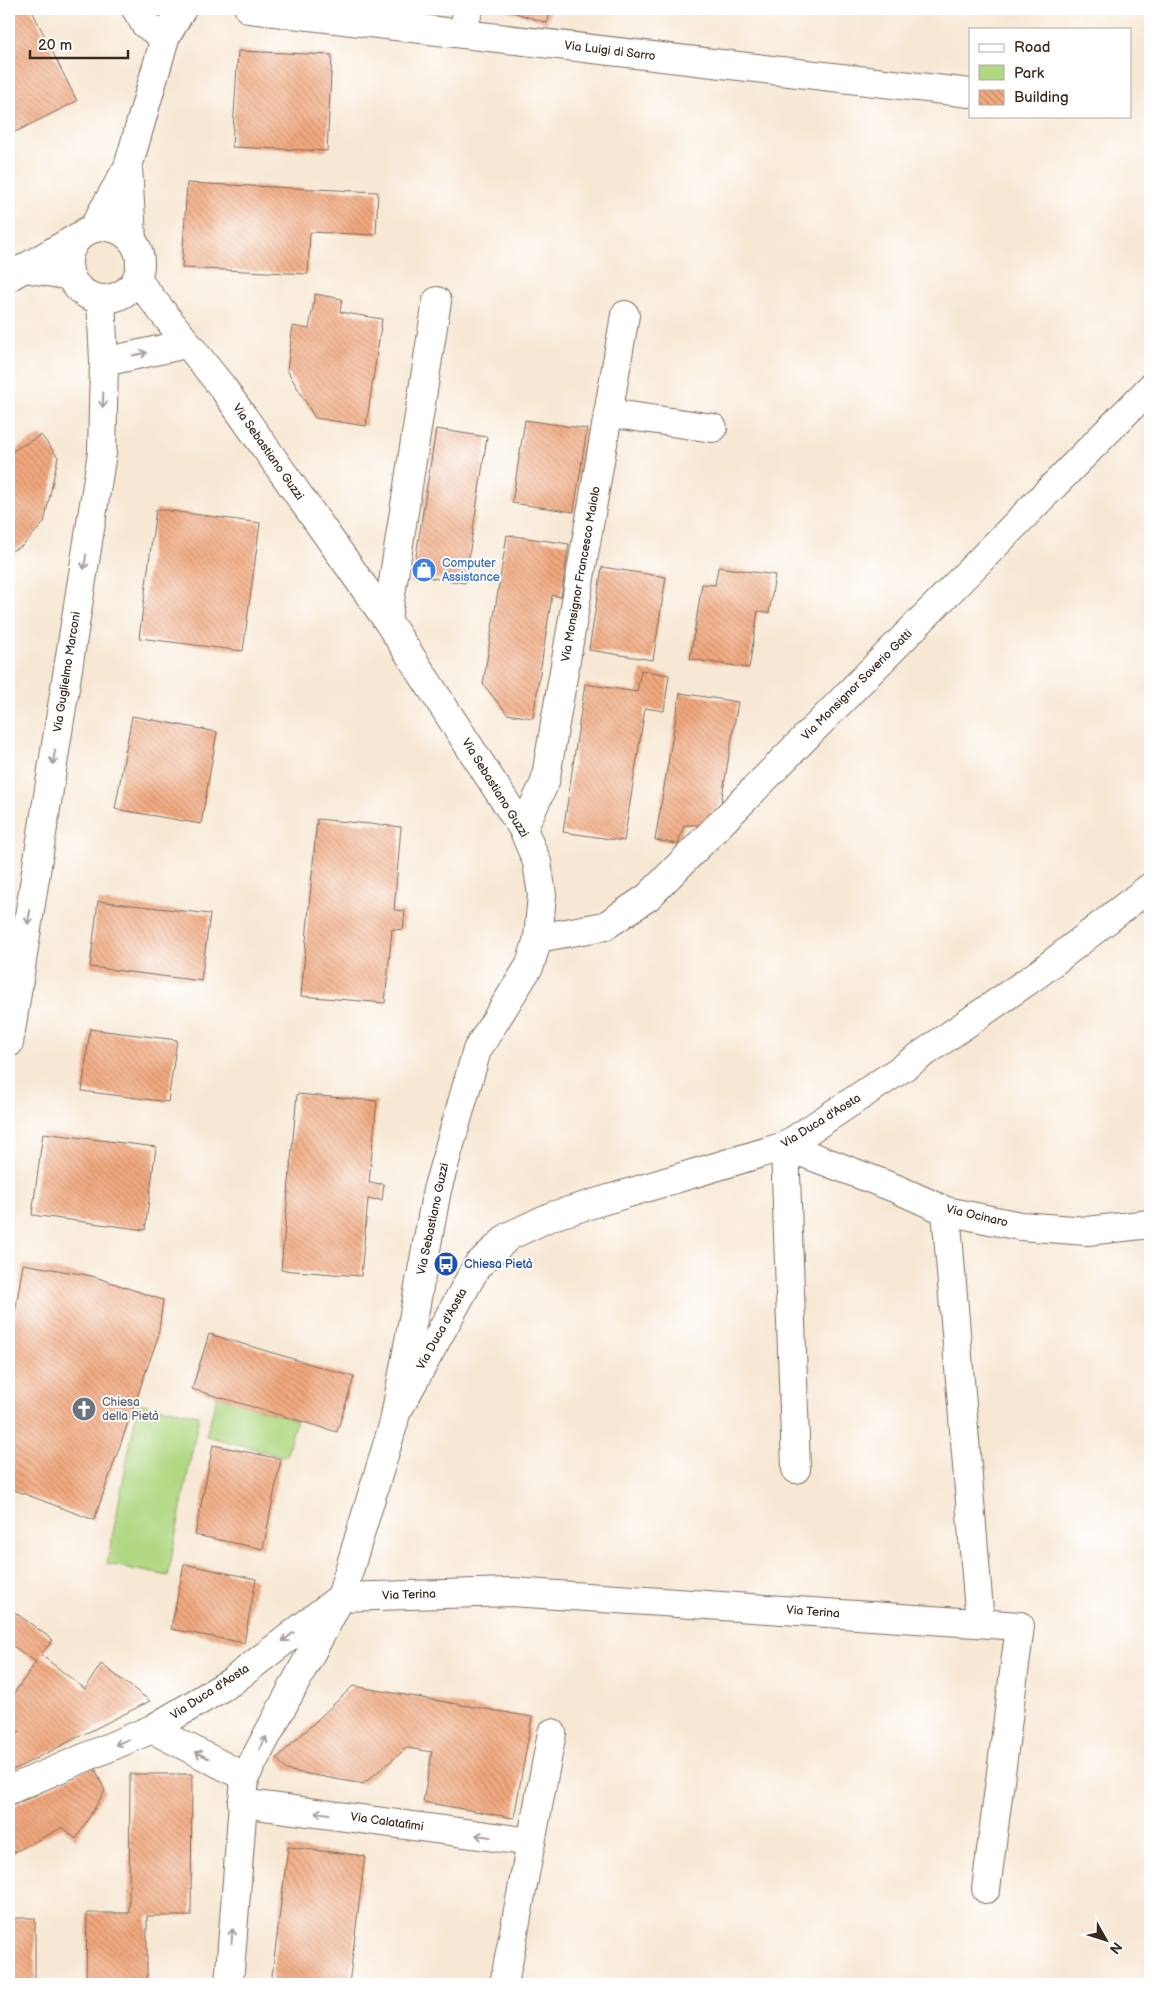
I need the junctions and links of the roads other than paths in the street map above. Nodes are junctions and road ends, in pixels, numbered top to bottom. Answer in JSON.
{"nodes":[{"id":1,"x":136,"y":9,"type":"edge"},
{"id":2,"x":182,"y":9,"type":"edge"},
{"id":3,"x":249,"y":9,"type":"edge"},
{"id":4,"x":465,"y":21,"type":"edge"},
{"id":5,"x":165,"y":38,"type":"junction"},
{"id":6,"x":969,"y":93,"type":"edge"},
{"id":7,"x":128,"y":167,"type":"junction"},
{"id":8,"x":86,"y":233,"type":"junction"},
{"id":9,"x":132,"y":239,"type":"junction"},
{"id":10,"x":18,"y":272,"type":"edge"},
{"id":11,"x":70,"y":276,"type":"junction"},
{"id":12,"x":120,"y":291,"type":"junction"},
{"id":13,"x":437,"y":301,"type":"dead end"},
{"id":14,"x":626,"y":315,"type":"dead end"},
{"id":15,"x":177,"y":346,"type":"junction"},
{"id":16,"x":104,"y":362,"type":"junction"},
{"id":17,"x":223,"y":388,"type":"junction"},
{"id":18,"x":1150,"y":388,"type":"edge"},
{"id":19,"x":608,"y":413,"type":"junction"},
{"id":20,"x":713,"y":428,"type":"dead end"},
{"id":21,"x":387,"y":620,"type":"junction"},
{"id":22,"x":523,"y":829,"type":"junction"},
{"id":23,"x":1150,"y":887,"type":"edge"},
{"id":24,"x":538,"y":938,"type":"junction"},
{"id":25,"x":9,"y":1042,"type":"edge"},
{"id":26,"x":784,"y":1146,"type":"junction"},
{"id":27,"x":946,"y":1211,"type":"junction"},
{"id":28,"x":1150,"y":1224,"type":"edge"},
{"id":29,"x":396,"y":1413,"type":"junction"},
{"id":30,"x":796,"y":1469,"type":"dead end"},
{"id":31,"x":341,"y":1597,"type":"junction"},
{"id":32,"x":980,"y":1623,"type":"junction"},
{"id":33,"x":152,"y":1729,"type":"junction"},
{"id":34,"x":552,"y":1732,"type":"dead end"},
{"id":35,"x":9,"y":1790,"type":"edge"},
{"id":36,"x":244,"y":1790,"type":"junction"},
{"id":37,"x":531,"y":1842,"type":"junction"},
{"id":38,"x":986,"y":1889,"type":"dead end"},
{"id":39,"x":228,"y":1984,"type":"edge"},
{"id":40,"x":504,"y":1984,"type":"edge"}],
"edges":[{"from":1,"to":5,"type":"street"},
{"from":2,"to":5,"type":"street"},
{"from":3,"to":4,"type":"street","name":"Via Luigi di Sarro"},
{"from":4,"to":6,"type":"street","name":"Via Luigi di Sarro"},
{"from":5,"to":7,"type":"street"},
{"from":7,"to":8,"type":"street"},
{"from":7,"to":9,"type":"street"},
{"from":8,"to":9,"type":"street"},
{"from":8,"to":10,"type":"street"},
{"from":8,"to":11,"type":"street"},
{"from":9,"to":12,"type":"street"},
{"from":10,"to":11,"type":"street"},
{"from":11,"to":12,"type":"street"},
{"from":12,"to":15,"type":"street","name":"Via Sebastiano Guzzi"},
{"from":12,"to":16,"type":"street","name":"Via Guglielmo Marconi"},
{"from":12,"to":17,"type":"street","name":"Via Sebastiano Guzzi"},
{"from":13,"to":21,"type":"street"},
{"from":14,"to":19,"type":"street","name":"Via Monsignor Francesco Maiolo"},
{"from":16,"to":15,"type":"street","one_way":true},
{"from":15,"to":17,"type":"street","name":"Via Sebastiano Guzzi"},
{"from":16,"to":25,"type":"street","name":"Via Guglielmo Marconi","one_way":true},
{"from":17,"to":21,"type":"street","name":"Via Sebastiano Guzzi"},
{"from":18,"to":24,"type":"street","name":"Via Monsignor Saverio Gatti"},
{"from":19,"to":20,"type":"street"},
{"from":19,"to":22,"type":"street","name":"Via Monsignor Francesco Maiolo"},
{"from":21,"to":22,"type":"street","name":"Via Sebastiano Guzzi"},
{"from":22,"to":24,"type":"street","name":"Via Sebastiano Guzzi"},
{"from":23,"to":26,"type":"street","name":"Via Duca d'Aosta"},
{"from":24,"to":29,"type":"street","name":"Via Sebastiano Guzzi"},
{"from":26,"to":27,"type":"street","name":"Via Ocinaro"},
{"from":26,"to":29,"type":"street","name":"Via Duca d'Aosta"},
{"from":26,"to":30,"type":"street"},
{"from":27,"to":28,"type":"street","name":"Via Ocinaro"},
{"from":27,"to":32,"type":"street"},
{"from":29,"to":31,"type":"street","name":"Via Duca d'Aosta"},
{"from":31,"to":32,"type":"street","name":"Via Terina"},
{"from":31,"to":33,"type":"street","name":"Via Duca d'Aosta","one_way":true},
{"from":36,"to":31,"type":"street","one_way":true},
{"from":32,"to":38,"type":"street","name":"Via Terina"},
{"from":33,"to":35,"type":"street","name":"Via Duca d'Aosta","one_way":true},
{"from":36,"to":33,"type":"street","name":"Via Calatafimi","one_way":true},
{"from":34,"to":37,"type":"street"},
{"from":37,"to":36,"type":"street","name":"Via Calatafimi","one_way":true},
{"from":39,"to":36,"type":"street","one_way":true},
{"from":37,"to":40,"type":"street"}]}
